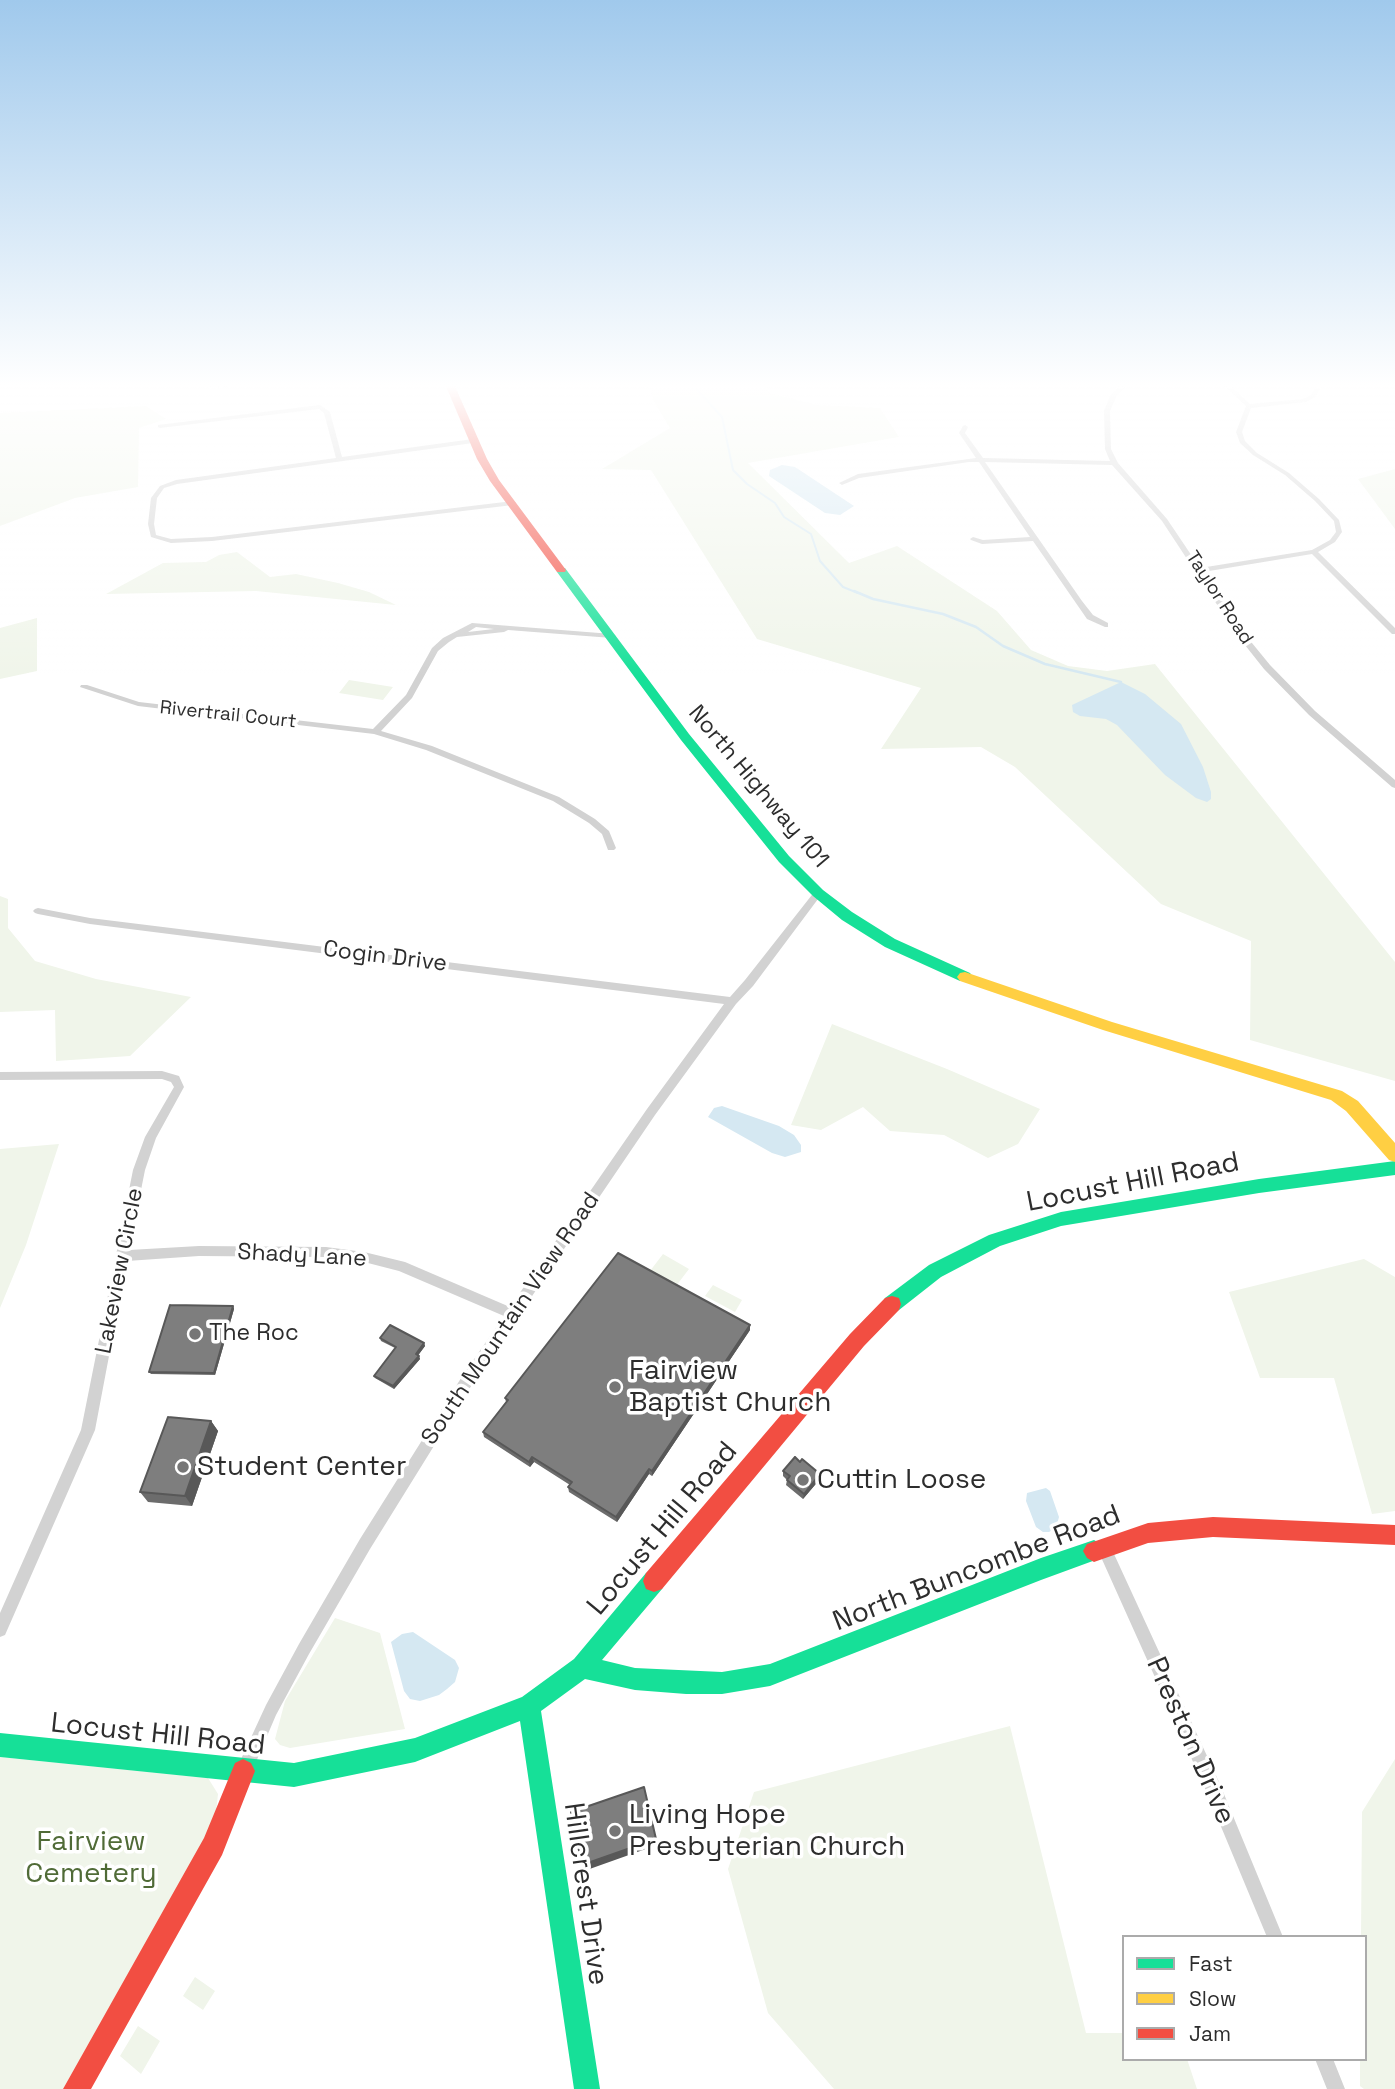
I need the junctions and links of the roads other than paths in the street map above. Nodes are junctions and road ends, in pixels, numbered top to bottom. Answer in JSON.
{"nodes":[{"id":1,"x":185,"y":481,"type":"edge"},
{"id":2,"x":497,"y":481,"type":"edge"},
{"id":3,"x":847,"y":481,"type":"edge"},
{"id":4,"x":995,"y":481,"type":"edge"},
{"id":5,"x":1131,"y":481,"type":"edge"},
{"id":6,"x":1297,"y":481,"type":"edge"},
{"id":7,"x":842,"y":484,"type":"dead end"},
{"id":8,"x":513,"y":503,"type":"junction"},
{"id":9,"x":973,"y":539,"type":"dead end"},
{"id":10,"x":1034,"y":539,"type":"junction"},
{"id":11,"x":1314,"y":552,"type":"junction"},
{"id":12,"x":1200,"y":570,"type":"junction"},
{"id":13,"x":1105,"y":625,"type":"dead end"},
{"id":14,"x":1395,"y":632,"type":"edge"},
{"id":15,"x":612,"y":636,"type":"junction"},
{"id":16,"x":84,"y":687,"type":"dead end"},
{"id":17,"x":374,"y":732,"type":"junction"},
{"id":18,"x":1395,"y":785,"type":"edge"},
{"id":19,"x":611,"y":848,"type":"dead end"},
{"id":20,"x":818,"y":893,"type":"junction"},
{"id":21,"x":38,"y":911,"type":"dead end"},
{"id":22,"x":732,"y":1001,"type":"junction"},
{"id":23,"x":0,"y":1076,"type":"edge"},
{"id":24,"x":1395,"y":1155,"type":"edge"},
{"id":25,"x":1395,"y":1168,"type":"edge"},
{"id":26,"x":123,"y":1256,"type":"junction"},
{"id":27,"x":512,"y":1314,"type":"junction"},
{"id":28,"x":1395,"y":1535,"type":"edge"},
{"id":29,"x":1103,"y":1546,"type":"junction"},
{"id":30,"x":0,"y":1630,"type":"edge"},
{"id":31,"x":582,"y":1668,"type":"junction"},
{"id":32,"x":529,"y":1706,"type":"junction"},
{"id":33,"x":0,"y":1745,"type":"edge"},
{"id":34,"x":243,"y":1771,"type":"junction"},
{"id":35,"x":1274,"y":1935,"type":"edge"},
{"id":36,"x":1325,"y":2061,"type":"edge"},
{"id":37,"x":76,"y":2089,"type":"edge"},
{"id":38,"x":587,"y":2089,"type":"edge"},
{"id":39,"x":1336,"y":2089,"type":"edge"}],
"edges":[{"from":1,"to":8,"type":"street"},
{"from":2,"to":8,"type":"main road","name":"North Highway 101"},
{"from":3,"to":7,"type":"street"},
{"from":4,"to":10,"type":"street"},
{"from":5,"to":12,"type":"street","name":"Taylor Road"},
{"from":6,"to":11,"type":"street"},
{"from":8,"to":15,"type":"main road","name":"North Highway 101"},
{"from":9,"to":10,"type":"street"},
{"from":10,"to":13,"type":"street"},
{"from":11,"to":12,"type":"street"},
{"from":11,"to":14,"type":"street"},
{"from":12,"to":18,"type":"street","name":"Taylor Road"},
{"from":15,"to":17,"type":"street"},
{"from":15,"to":20,"type":"main road","name":"North Highway 101"},
{"from":16,"to":17,"type":"street","name":"Rivertrail Court"},
{"from":17,"to":19,"type":"street","name":"Rivertrail Court"},
{"from":20,"to":22,"type":"street","name":"South Mountain View Road"},
{"from":20,"to":24,"type":"main road","name":"North Highway 101"},
{"from":21,"to":22,"type":"street","name":"Cogin Drive"},
{"from":22,"to":27,"type":"street","name":"South Mountain View Road"},
{"from":23,"to":26,"type":"street","name":"Lakeview Circle"},
{"from":25,"to":31,"type":"main road","name":"Locust Hill Road"},
{"from":26,"to":27,"type":"street","name":"Shady Lane"},
{"from":26,"to":30,"type":"street","name":"Lakeview Circle"},
{"from":27,"to":34,"type":"street","name":"South Mountain View Road"},
{"from":28,"to":29,"type":"main road","name":"North Buncombe Road"},
{"from":29,"to":31,"type":"main road","name":"North Buncombe Road"},
{"from":29,"to":35,"type":"street","name":"Preston Drive"},
{"from":31,"to":32,"type":"main road","name":"Locust Hill Road"},
{"from":32,"to":34,"type":"main road","name":"Locust Hill Road"},
{"from":32,"to":38,"type":"main road","name":"Hillcrest Drive"},
{"from":33,"to":34,"type":"main road","name":"Locust Hill Road"},
{"from":34,"to":37,"type":"main road"},
{"from":36,"to":39,"type":"street"}]}
